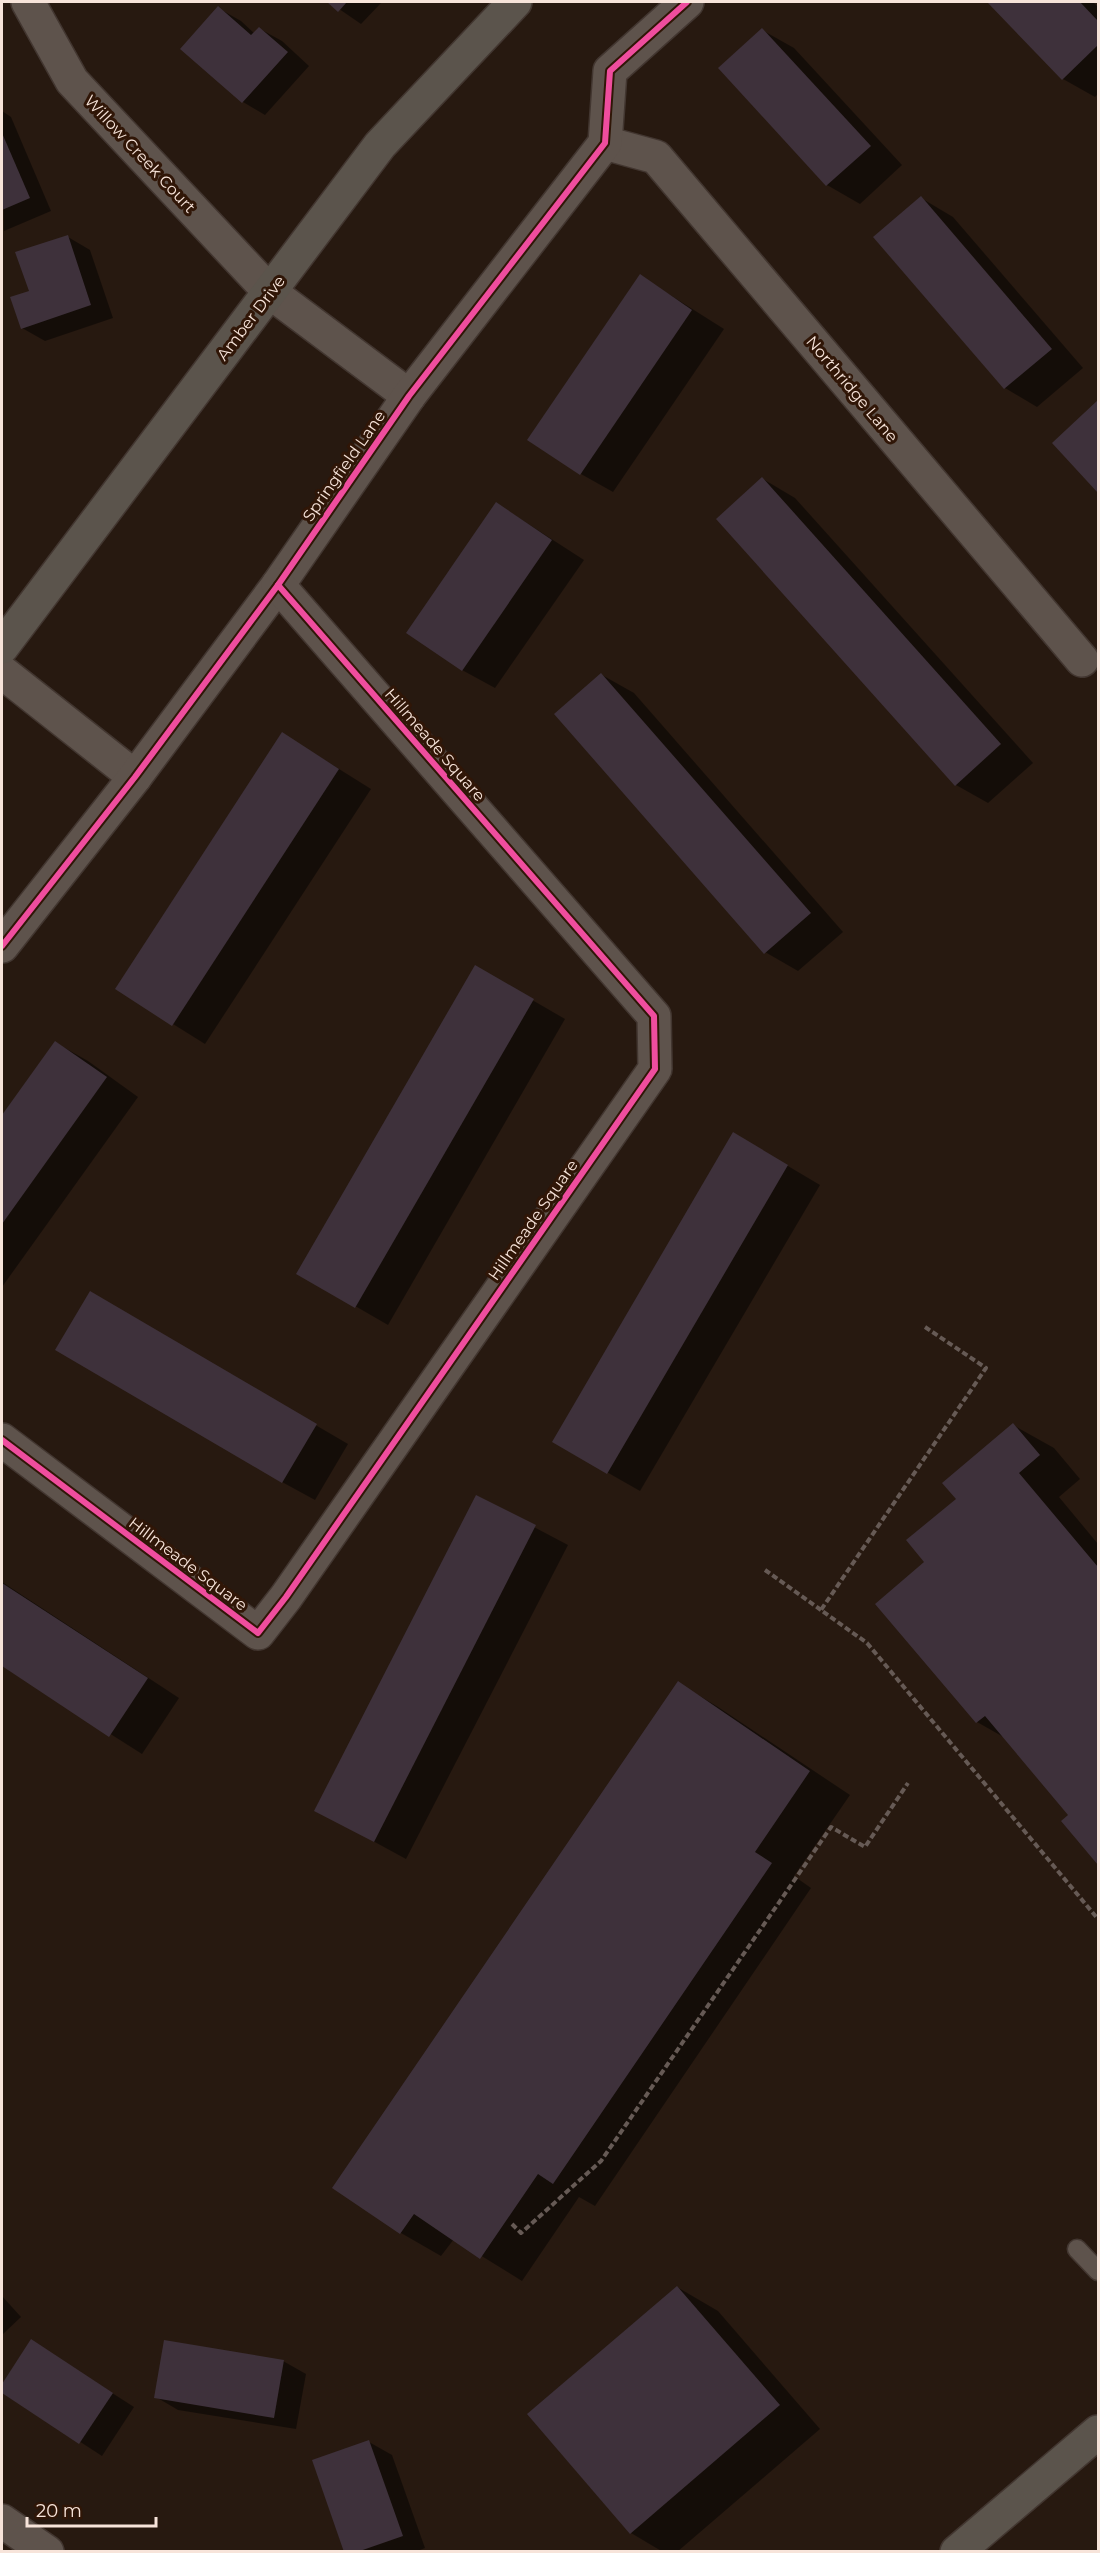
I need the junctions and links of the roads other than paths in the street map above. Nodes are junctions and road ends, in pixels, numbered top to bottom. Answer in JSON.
{"nodes":[{"id":1,"x":28,"y":2,"type":"edge"},
{"id":2,"x":515,"y":2,"type":"edge"},
{"id":3,"x":687,"y":2,"type":"edge"},
{"id":4,"x":606,"y":142,"type":"junction"},
{"id":5,"x":270,"y":292,"type":"junction"},
{"id":6,"x":409,"y":396,"type":"junction"},
{"id":7,"x":278,"y":585,"type":"junction"},
{"id":8,"x":2,"y":647,"type":"edge"},
{"id":9,"x":1082,"y":660,"type":"dead end"},
{"id":10,"x":2,"y":672,"type":"edge"},
{"id":11,"x":135,"y":777,"type":"junction"},
{"id":12,"x":2,"y":946,"type":"edge"},
{"id":13,"x":2,"y":1440,"type":"edge"},
{"id":14,"x":1077,"y":2249,"type":"dead end"},
{"id":15,"x":1098,"y":2271,"type":"edge"},
{"id":16,"x":1098,"y":2432,"type":"edge"},
{"id":17,"x":2,"y":2521,"type":"edge"},
{"id":18,"x":47,"y":2552,"type":"edge"},
{"id":19,"x":957,"y":2552,"type":"edge"}],
"edges":[{"from":1,"to":5,"type":"street","name":"Willow Creek Court"},
{"from":2,"to":5,"type":"street","name":"Amber Drive"},
{"from":3,"to":4,"type":"street"},
{"from":4,"to":6,"type":"street","name":"Springfield Lane"},
{"from":4,"to":9,"type":"street","name":"Northridge Lane"},
{"from":5,"to":6,"type":"street"},
{"from":5,"to":8,"type":"street","name":"Amber Drive"},
{"from":6,"to":7,"type":"street","name":"Springfield Lane"},
{"from":7,"to":11,"type":"street","name":"Springfield Lane"},
{"from":7,"to":13,"type":"street","name":"Hillmeade Square"},
{"from":10,"to":11,"type":"street"},
{"from":11,"to":12,"type":"street","name":"Springfield Lane"},
{"from":14,"to":15,"type":"lane"},
{"from":16,"to":19,"type":"street"},
{"from":17,"to":18,"type":"street"}]}
